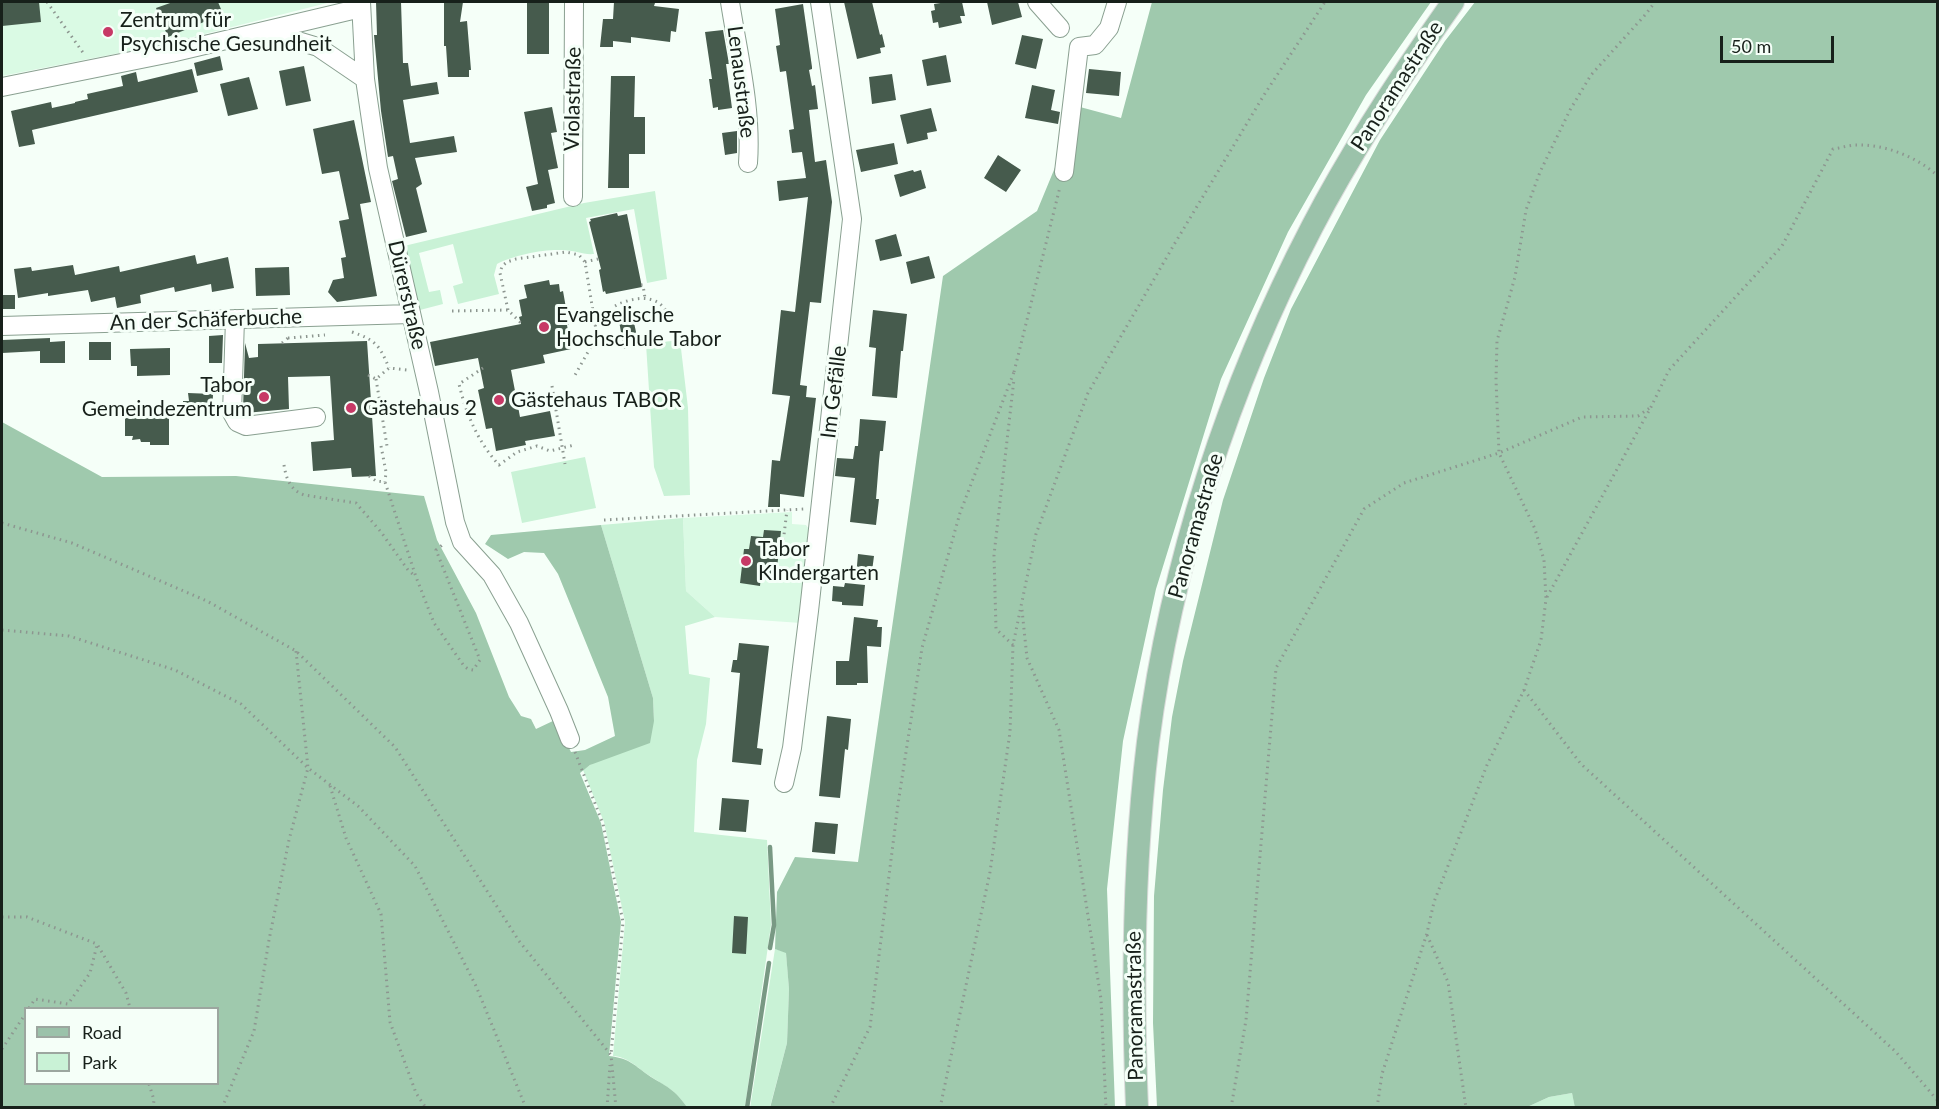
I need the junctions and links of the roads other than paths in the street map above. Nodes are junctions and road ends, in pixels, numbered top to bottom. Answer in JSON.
{"nodes":[{"id":1,"x":574,"y":2,"type":"edge"},
{"id":2,"x":730,"y":2,"type":"edge"},
{"id":3,"x":820,"y":2,"type":"edge"},
{"id":4,"x":1037,"y":2,"type":"edge"},
{"id":5,"x":1117,"y":2,"type":"edge"},
{"id":6,"x":1453,"y":2,"type":"edge"},
{"id":7,"x":361,"y":4,"type":"edge"},
{"id":8,"x":1060,"y":28,"type":"dead end"},
{"id":9,"x":266,"y":32,"type":"junction"},
{"id":10,"x":365,"y":79,"type":"junction"},
{"id":11,"x":2,"y":87,"type":"edge"},
{"id":12,"x":748,"y":163,"type":"dead end"},
{"id":13,"x":1064,"y":172,"type":"road end"},
{"id":14,"x":573,"y":197,"type":"dead end"},
{"id":15,"x":411,"y":314,"type":"junction"},
{"id":16,"x":235,"y":319,"type":"junction"},
{"id":17,"x":2,"y":326,"type":"edge"},
{"id":18,"x":316,"y":417,"type":"dead end"},
{"id":19,"x":570,"y":739,"type":"road end"},
{"id":20,"x":784,"y":783,"type":"dead end"},
{"id":21,"x":1137,"y":1107,"type":"edge"}],
"edges":[{"from":1,"to":14,"type":"street","name":"Violastraße"},
{"from":2,"to":12,"type":"street","name":"Lenaustraße"},
{"from":3,"to":20,"type":"street","name":"Im Gefälle"},
{"from":4,"to":8,"type":"street"},
{"from":5,"to":13,"type":"street"},
{"from":6,"to":21,"type":"main road","name":"Panoramastraße"},
{"from":7,"to":9,"type":"street"},
{"from":7,"to":10,"type":"street","name":"Dürerstraße"},
{"from":9,"to":10,"type":"street"},
{"from":9,"to":11,"type":"street"},
{"from":10,"to":15,"type":"street","name":"Dürerstraße"},
{"from":15,"to":16,"type":"street","name":"An der Schäferbuche"},
{"from":15,"to":19,"type":"street","name":"Dürerstraße"},
{"from":16,"to":17,"type":"street","name":"An der Schäferbuche"},
{"from":16,"to":18,"type":"street"}]}
